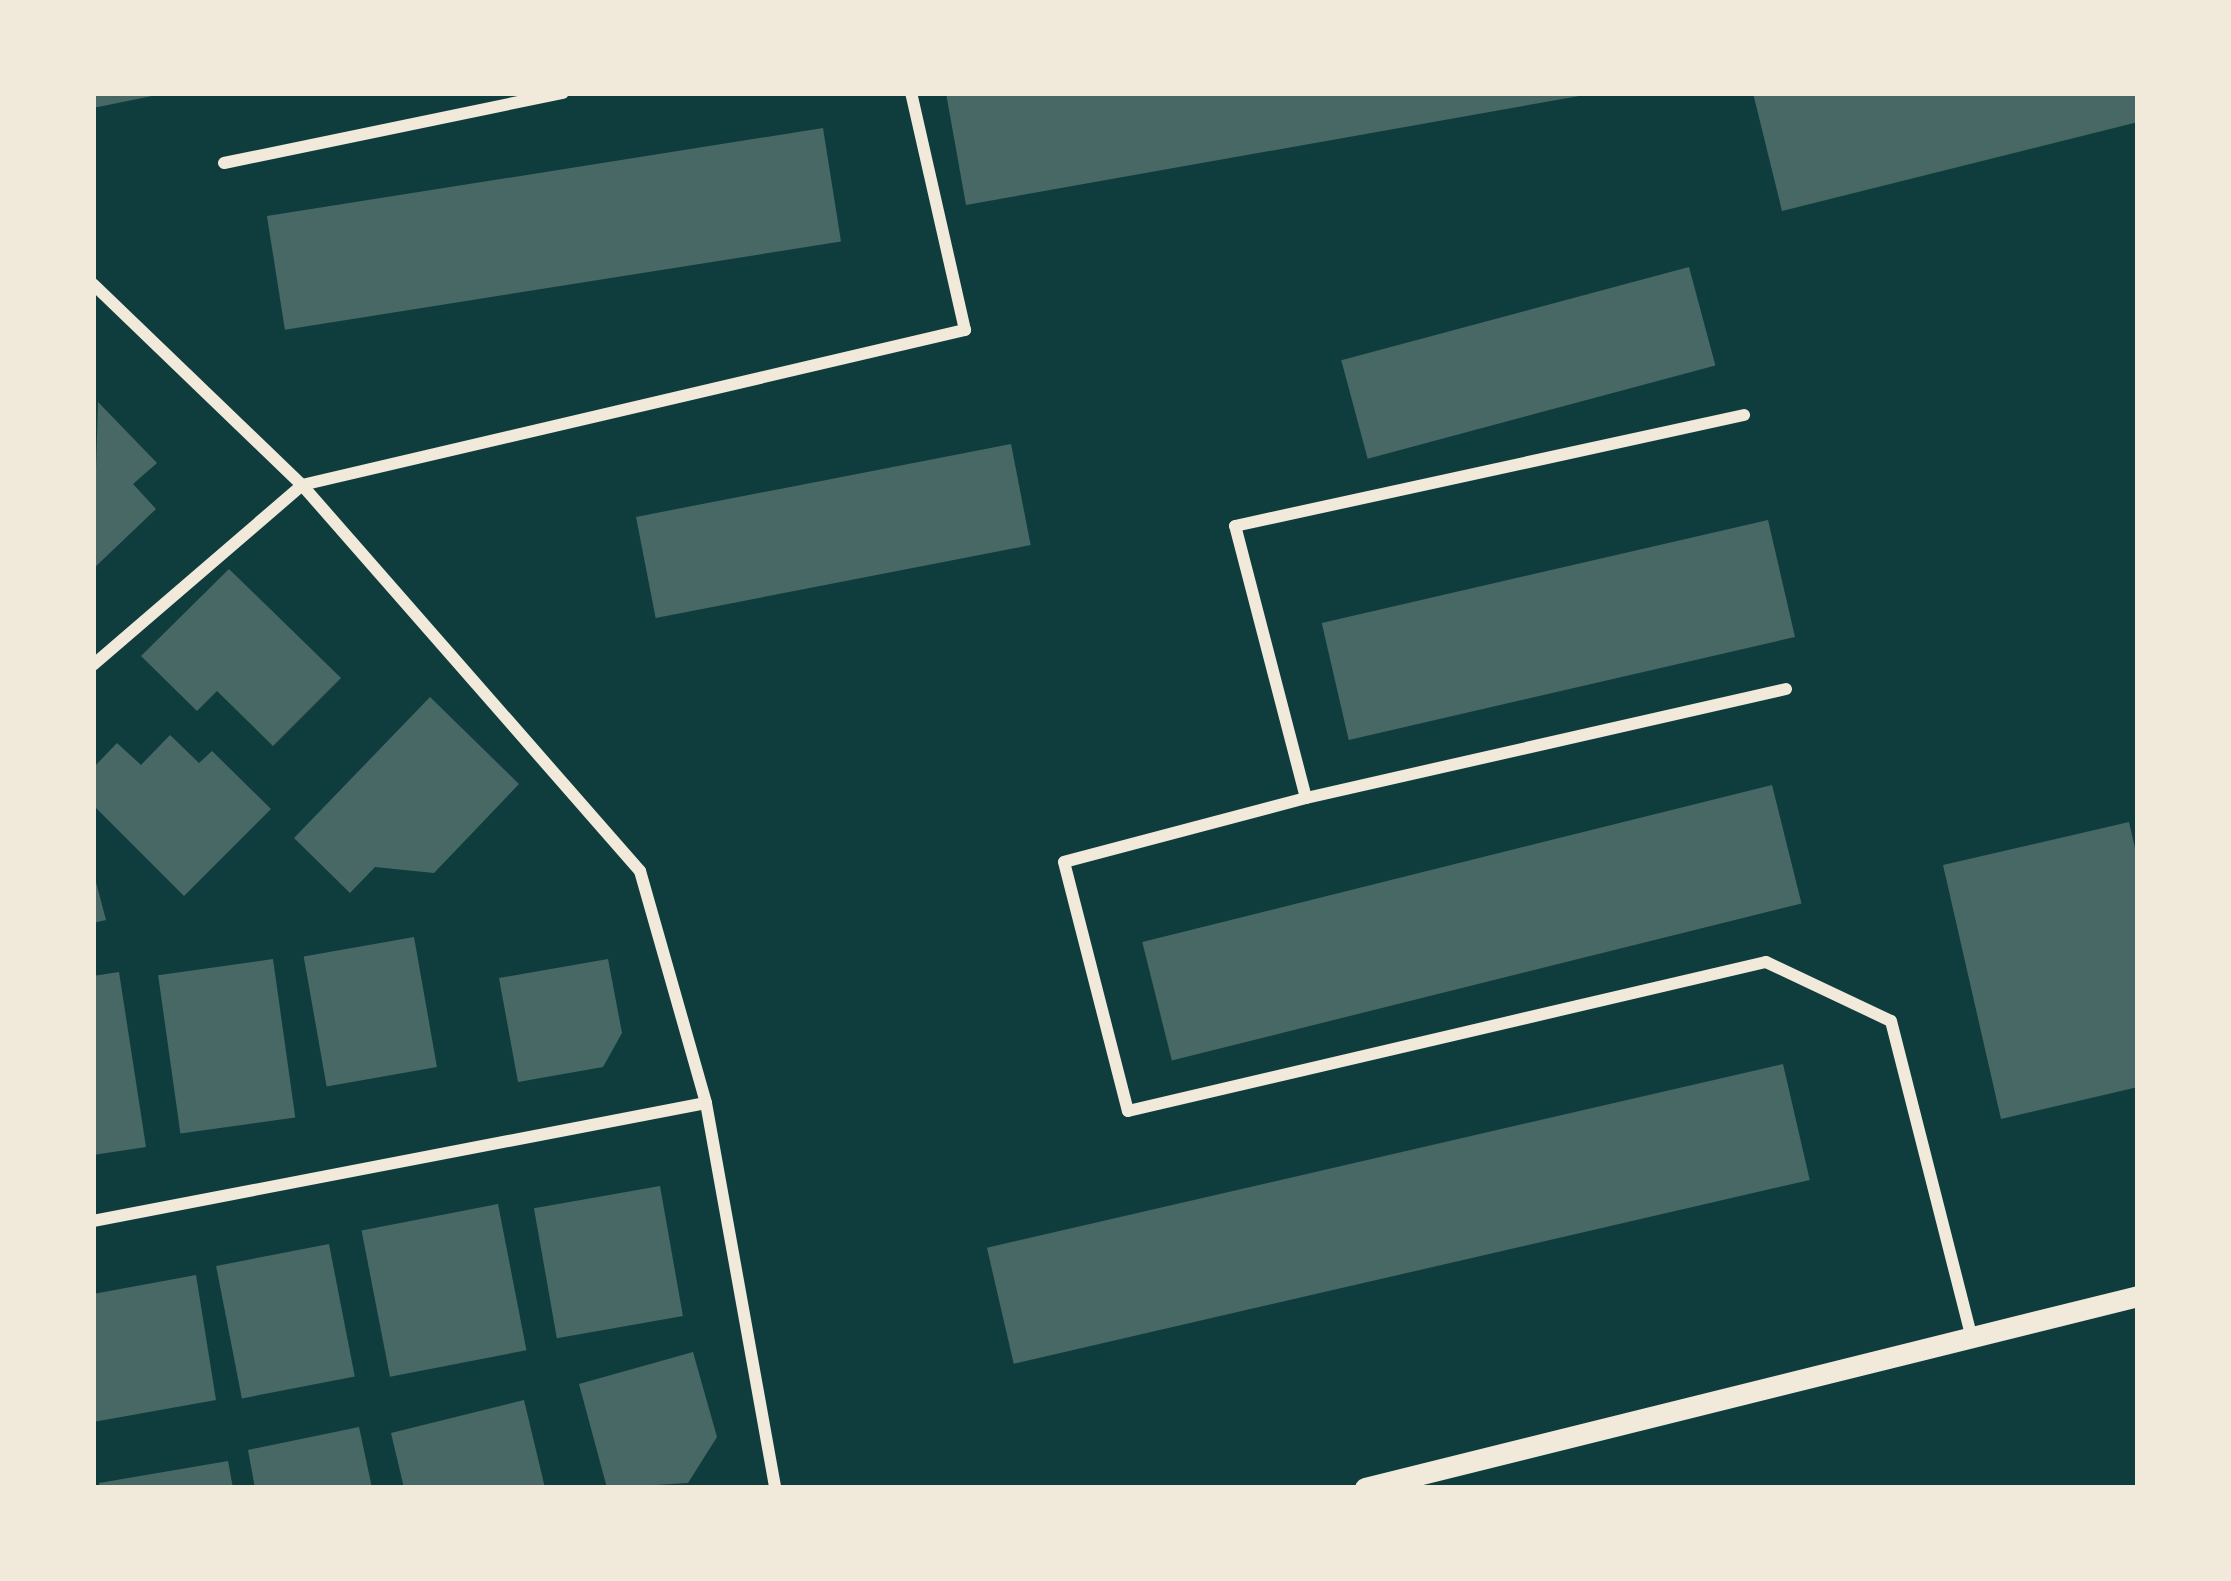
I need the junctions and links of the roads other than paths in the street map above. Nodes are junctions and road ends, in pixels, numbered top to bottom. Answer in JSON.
{"nodes":[{"id":1,"x":562,"y":93,"type":"edge"},
{"id":2,"x":911,"y":93,"type":"edge"},
{"id":3,"x":224,"y":163,"type":"dead end"},
{"id":4,"x":93,"y":284,"type":"edge"},
{"id":5,"x":1744,"y":415,"type":"dead end"},
{"id":6,"x":302,"y":485,"type":"junction"},
{"id":7,"x":93,"y":665,"type":"edge"},
{"id":8,"x":1786,"y":689,"type":"dead end"},
{"id":9,"x":1306,"y":798,"type":"junction"},
{"id":10,"x":706,"y":1103,"type":"junction"},
{"id":11,"x":93,"y":1221,"type":"edge"},
{"id":12,"x":2138,"y":1296,"type":"edge"},
{"id":13,"x":1972,"y":1338,"type":"junction"},
{"id":14,"x":1426,"y":1482,"type":"edge"},
{"id":15,"x":775,"y":1488,"type":"edge"},
{"id":16,"x":1365,"y":1488,"type":"edge"}],
"edges":[{"from":1,"to":3,"type":"street"},
{"from":2,"to":6,"type":"street"},
{"from":4,"to":6,"type":"street"},
{"from":5,"to":9,"type":"street"},
{"from":6,"to":7,"type":"street"},
{"from":6,"to":10,"type":"street"},
{"from":8,"to":9,"type":"street"},
{"from":9,"to":13,"type":"street"},
{"from":10,"to":11,"type":"street"},
{"from":10,"to":15,"type":"street"},
{"from":12,"to":13,"type":"street"},
{"from":13,"to":14,"type":"street"},
{"from":14,"to":16,"type":"street"}]}
